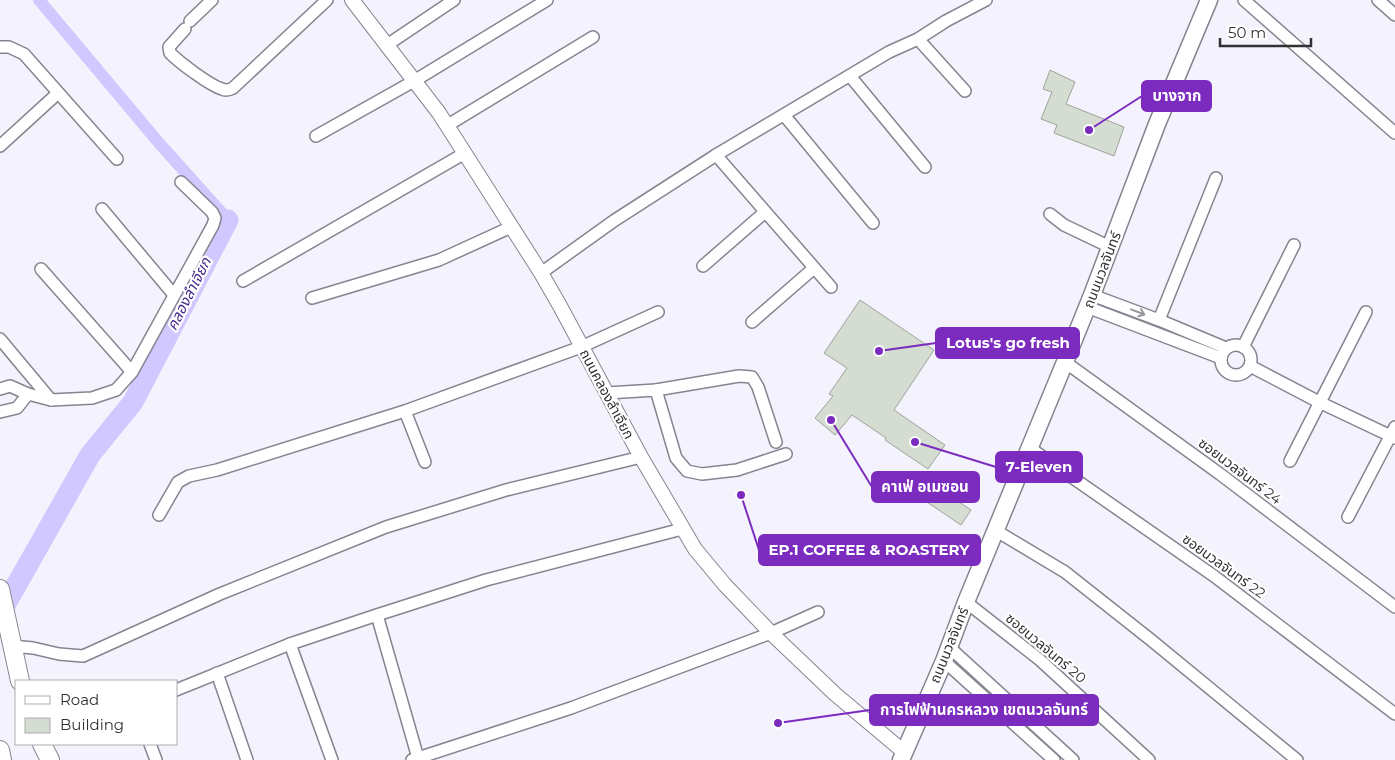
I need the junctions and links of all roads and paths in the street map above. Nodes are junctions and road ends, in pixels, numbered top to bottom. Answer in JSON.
{"nodes":[{"id":1,"x":212,"y":0,"type":"edge"},
{"id":2,"x":327,"y":0,"type":"edge"},
{"id":3,"x":352,"y":0,"type":"edge"},
{"id":4,"x":454,"y":0,"type":"edge"},
{"id":5,"x":547,"y":0,"type":"edge"},
{"id":6,"x":986,"y":0,"type":"edge"},
{"id":7,"x":1209,"y":0,"type":"edge"},
{"id":8,"x":1244,"y":0,"type":"edge"},
{"id":9,"x":1378,"y":0,"type":"edge"},
{"id":10,"x":1395,"y":15,"type":"edge"},
{"id":11,"x":593,"y":37,"type":"dead end"},
{"id":12,"x":918,"y":38,"type":"junction"},
{"id":13,"x":387,"y":45,"type":"junction"},
{"id":14,"x":0,"y":47,"type":"edge"},
{"id":15,"x":850,"y":76,"type":"junction"},
{"id":16,"x":414,"y":81,"type":"junction"},
{"id":17,"x":966,"y":91,"type":"dead end"},
{"id":18,"x":58,"y":93,"type":"junction"},
{"id":19,"x":784,"y":116,"type":"junction"},
{"id":20,"x":448,"y":125,"type":"junction"},
{"id":21,"x":1395,"y":133,"type":"edge"},
{"id":22,"x":316,"y":136,"type":"dead end"},
{"id":23,"x":0,"y":146,"type":"edge"},
{"id":24,"x":466,"y":154,"type":"junction"},
{"id":25,"x":716,"y":155,"type":"junction"},
{"id":26,"x":117,"y":159,"type":"dead end"},
{"id":27,"x":925,"y":167,"type":"dead end"},
{"id":28,"x":1216,"y":178,"type":"dead end"},
{"id":29,"x":181,"y":182,"type":"dead end"},
{"id":30,"x":102,"y":209,"type":"dead end"},
{"id":31,"x":765,"y":212,"type":"junction"},
{"id":32,"x":1050,"y":214,"type":"dead end"},
{"id":33,"x":873,"y":223,"type":"dead end"},
{"id":34,"x":511,"y":227,"type":"junction"},
{"id":35,"x":1294,"y":245,"type":"dead end"},
{"id":36,"x":1110,"y":247,"type":"junction"},
{"id":37,"x":703,"y":266,"type":"dead end"},
{"id":38,"x":814,"y":268,"type":"junction"},
{"id":39,"x":41,"y":270,"type":"dead end"},
{"id":40,"x":541,"y":274,"type":"junction"},
{"id":41,"x":243,"y":281,"type":"dead end"},
{"id":42,"x":831,"y":287,"type":"dead end"},
{"id":43,"x":174,"y":294,"type":"junction"},
{"id":44,"x":312,"y":298,"type":"dead end"},
{"id":45,"x":1090,"y":301,"type":"junction"},
{"id":46,"x":658,"y":312,"type":"dead end"},
{"id":47,"x":1366,"y":312,"type":"dead end"},
{"id":48,"x":1159,"y":320,"type":"junction"},
{"id":49,"x":752,"y":322,"type":"dead end"},
{"id":50,"x":0,"y":339,"type":"edge"},
{"id":51,"x":581,"y":347,"type":"junction"},
{"id":52,"x":1244,"y":347,"type":"junction"},
{"id":53,"x":1224,"y":353,"type":"junction"},
{"id":54,"x":1065,"y":362,"type":"junction"},
{"id":55,"x":1250,"y":366,"type":"junction"},
{"id":56,"x":132,"y":372,"type":"junction"},
{"id":57,"x":0,"y":389,"type":"edge"},
{"id":58,"x":656,"y":390,"type":"junction"},
{"id":59,"x":607,"y":393,"type":"junction"},
{"id":60,"x":28,"y":394,"type":"junction"},
{"id":61,"x":50,"y":400,"type":"junction"},
{"id":62,"x":1319,"y":402,"type":"junction"},
{"id":63,"x":405,"y":411,"type":"junction"},
{"id":64,"x":0,"y":412,"type":"edge"},
{"id":65,"x":1394,"y":434,"type":"edge"},
{"id":66,"x":776,"y":442,"type":"dead end"},
{"id":67,"x":1030,"y":448,"type":"junction"},
{"id":68,"x":786,"y":454,"type":"dead end"},
{"id":69,"x":640,"y":457,"type":"junction"},
{"id":70,"x":1290,"y":461,"type":"dead end"},
{"id":71,"x":424,"y":462,"type":"dead end"},
{"id":72,"x":159,"y":515,"type":"dead end"},
{"id":73,"x":1348,"y":517,"type":"dead end"},
{"id":74,"x":682,"y":529,"type":"junction"},
{"id":75,"x":995,"y":530,"type":"junction"},
{"id":76,"x":0,"y":589,"type":"edge"},
{"id":77,"x":966,"y":602,"type":"junction"},
{"id":78,"x":1395,"y":607,"type":"edge"},
{"id":79,"x":818,"y":612,"type":"dead end"},
{"id":80,"x":377,"y":614,"type":"junction"},
{"id":81,"x":771,"y":634,"type":"junction"},
{"id":82,"x":10,"y":638,"type":"junction"},
{"id":83,"x":290,"y":644,"type":"junction"},
{"id":84,"x":946,"y":654,"type":"junction"},
{"id":85,"x":217,"y":673,"type":"junction"},
{"id":86,"x":20,"y":680,"type":"edge"},
{"id":87,"x":178,"y":689,"type":"edge"},
{"id":88,"x":1395,"y":714,"type":"edge"},
{"id":89,"x":33,"y":745,"type":"edge"},
{"id":90,"x":42,"y":745,"type":"edge"},
{"id":91,"x":150,"y":745,"type":"edge"},
{"id":92,"x":0,"y":750,"type":"edge"},
{"id":93,"x":902,"y":756,"type":"edge"},
{"id":94,"x":415,"y":759,"type":"edge"},
{"id":95,"x":2,"y":760,"type":"edge"},
{"id":96,"x":37,"y":760,"type":"edge"},
{"id":97,"x":50,"y":760,"type":"edge"},
{"id":98,"x":156,"y":760,"type":"edge"},
{"id":99,"x":247,"y":760,"type":"edge"},
{"id":100,"x":332,"y":760,"type":"edge"},
{"id":101,"x":1054,"y":760,"type":"edge"},
{"id":102,"x":1073,"y":760,"type":"edge"},
{"id":103,"x":1150,"y":760,"type":"edge"},
{"id":104,"x":1298,"y":760,"type":"edge"}],
"edges":[{"from":1,"to":2,"type":"street"},
{"from":3,"to":13,"type":"street","name":"ถนนคลองลำเจียก"},
{"from":4,"to":13,"type":"street"},
{"from":5,"to":16,"type":"street"},
{"from":6,"to":12,"type":"street"},
{"from":7,"to":36,"type":"main road","name":"ถนนนวลจันทร์"},
{"from":8,"to":21,"type":"street"},
{"from":9,"to":10,"type":"street"},
{"from":11,"to":20,"type":"street"},
{"from":12,"to":15,"type":"street"},
{"from":12,"to":17,"type":"street"},
{"from":13,"to":16,"type":"street","name":"ถนนคลองลำเจียก"},
{"from":14,"to":18,"type":"street"},
{"from":15,"to":19,"type":"street"},
{"from":15,"to":27,"type":"street"},
{"from":16,"to":20,"type":"street","name":"ถนนคลองลำเจียก"},
{"from":16,"to":22,"type":"street"},
{"from":18,"to":23,"type":"street"},
{"from":18,"to":26,"type":"street"},
{"from":19,"to":25,"type":"street"},
{"from":19,"to":33,"type":"street"},
{"from":20,"to":24,"type":"street","name":"ถนนคลองลำเจียก"},
{"from":24,"to":34,"type":"street","name":"ถนนคลองลำเจียก"},
{"from":24,"to":41,"type":"street"},
{"from":25,"to":31,"type":"street"},
{"from":25,"to":40,"type":"street"},
{"from":28,"to":48,"type":"street"},
{"from":29,"to":43,"type":"street"},
{"from":30,"to":43,"type":"street"},
{"from":31,"to":37,"type":"street"},
{"from":31,"to":38,"type":"street"},
{"from":32,"to":36,"type":"street"},
{"from":34,"to":40,"type":"street","name":"ถนนคลองลำเจียก"},
{"from":34,"to":44,"type":"street"},
{"from":35,"to":52,"type":"street"},
{"from":36,"to":45,"type":"main road","name":"ถนนนวลจันทร์"},
{"from":38,"to":42,"type":"street"},
{"from":38,"to":49,"type":"street"},
{"from":39,"to":56,"type":"street"},
{"from":40,"to":51,"type":"street","name":"ถนนคลองลำเจียก"},
{"from":43,"to":56,"type":"street"},
{"from":45,"to":48,"type":"street","one_way":true},
{"from":45,"to":53,"type":"street"},
{"from":45,"to":54,"type":"main road","name":"ถนนนวลจันทร์"},
{"from":46,"to":51,"type":"street"},
{"from":47,"to":62,"type":"street"},
{"from":48,"to":53,"type":"street"},
{"from":50,"to":61,"type":"street"},
{"from":51,"to":59,"type":"street","name":"ถนนคลองลำเจียก"},
{"from":51,"to":63,"type":"street"},
{"from":52,"to":53,"type":"street"},
{"from":52,"to":55,"type":"street"},
{"from":53,"to":55,"type":"street"},
{"from":54,"to":67,"type":"main road","name":"ถนนนวลจันทร์"},
{"from":54,"to":78,"type":"street","name":"ซอยนวลจันทร์ 24"},
{"from":55,"to":62,"type":"street"},
{"from":56,"to":61,"type":"street"},
{"from":57,"to":60,"type":"street"},
{"from":58,"to":59,"type":"street"},
{"from":58,"to":66,"type":"street"},
{"from":58,"to":68,"type":"street"},
{"from":59,"to":69,"type":"street","name":"ถนนคลองลำเจียก"},
{"from":60,"to":61,"type":"street"},
{"from":60,"to":64,"type":"street"},
{"from":62,"to":65,"type":"street"},
{"from":62,"to":70,"type":"street"},
{"from":63,"to":71,"type":"street"},
{"from":63,"to":72,"type":"street"},
{"from":65,"to":73,"type":"street"},
{"from":67,"to":75,"type":"main road","name":"ถนนนวลจันทร์"},
{"from":67,"to":88,"type":"street","name":"ซอยนวลจันทร์ 22"},
{"from":69,"to":74,"type":"street","name":"ถนนคลองลำเจียก"},
{"from":69,"to":82,"type":"street"},
{"from":74,"to":80,"type":"street"},
{"from":74,"to":81,"type":"street","name":"ถนนคลองลำเจียก"},
{"from":75,"to":77,"type":"main road","name":"ถนนนวลจันทร์"},
{"from":75,"to":104,"type":"street"},
{"from":76,"to":82,"type":"main road"},
{"from":77,"to":84,"type":"main road","name":"ถนนนวลจันทร์"},
{"from":77,"to":103,"type":"street","name":"ซอยนวลจันทร์ 20"},
{"from":79,"to":81,"type":"street"},
{"from":80,"to":83,"type":"street"},
{"from":80,"to":94,"type":"street"},
{"from":81,"to":93,"type":"street","name":"ถนนคลองลำเจียก"},
{"from":81,"to":94,"type":"street"},
{"from":82,"to":86,"type":"main road"},
{"from":83,"to":85,"type":"street"},
{"from":83,"to":100,"type":"street"},
{"from":84,"to":93,"type":"main road","name":"ถนนนวลจันทร์"},
{"from":84,"to":101,"type":"street"},
{"from":84,"to":102,"type":"street"},
{"from":85,"to":87,"type":"street"},
{"from":85,"to":99,"type":"street"},
{"from":89,"to":96,"type":"main road"},
{"from":90,"to":97,"type":"main road"},
{"from":91,"to":98,"type":"street"},
{"from":92,"to":95,"type":"main road"}]}
